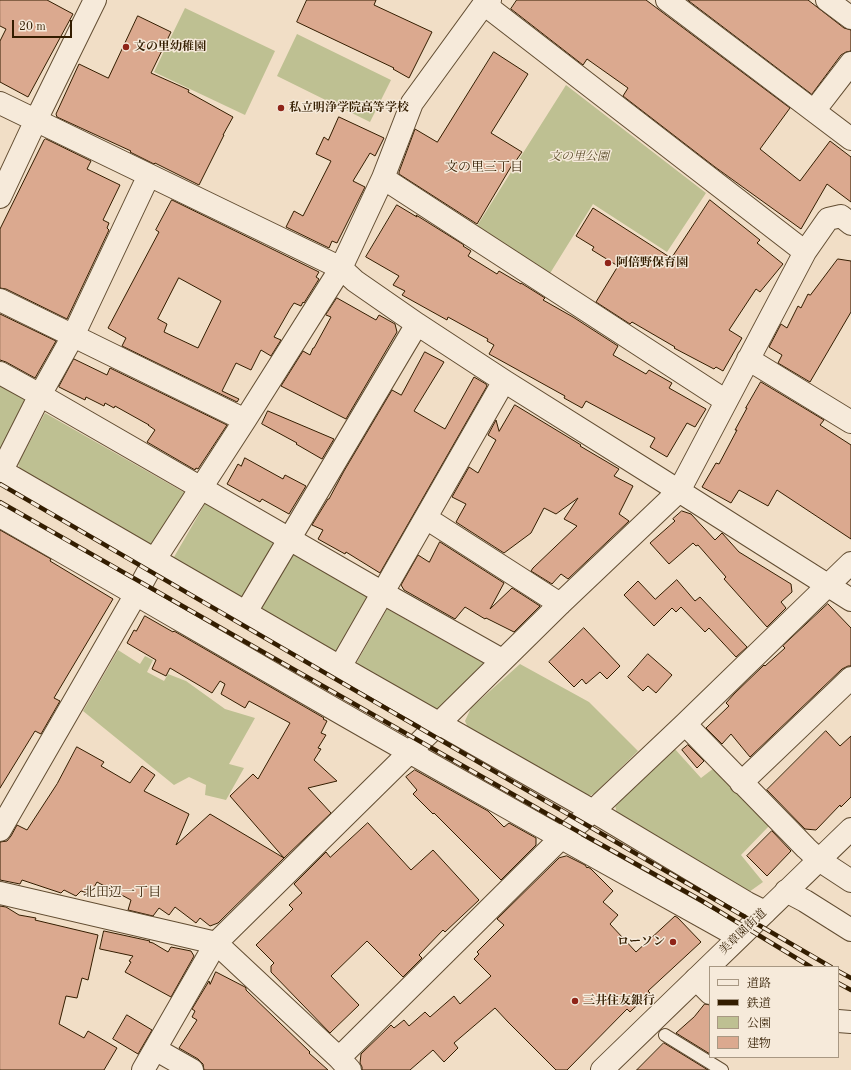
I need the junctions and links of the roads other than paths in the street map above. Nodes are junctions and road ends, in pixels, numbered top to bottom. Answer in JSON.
{"nodes":[{"id":1,"x":95,"y":0,"type":"edge"},
{"id":2,"x":667,"y":0,"type":"edge"},
{"id":3,"x":827,"y":0,"type":"edge"},
{"id":4,"x":487,"y":2,"type":"edge"},
{"id":5,"x":851,"y":18,"type":"edge"},
{"id":6,"x":851,"y":63,"type":"edge"},
{"id":7,"x":0,"y":103,"type":"edge"},
{"id":8,"x":814,"y":111,"type":"junction"},
{"id":9,"x":36,"y":120,"type":"junction"},
{"id":10,"x":851,"y":139,"type":"edge"},
{"id":11,"x":149,"y":175,"type":"junction"},
{"id":12,"x":383,"y":178,"type":"junction"},
{"id":13,"x":0,"y":197,"type":"edge"},
{"id":14,"x":851,"y":224,"type":"edge"},
{"id":15,"x":805,"y":252,"type":"junction"},
{"id":16,"x":341,"y":268,"type":"junction"},
{"id":17,"x":0,"y":300,"type":"edge"},
{"id":18,"x":417,"y":324,"type":"junction"},
{"id":19,"x":73,"y":336,"type":"junction"},
{"id":20,"x":748,"y":359,"type":"junction"},
{"id":21,"x":0,"y":373,"type":"edge"},
{"id":22,"x":504,"y":381,"type":"junction"},
{"id":23,"x":40,"y":395,"type":"junction"},
{"id":24,"x":726,"y":401,"type":"junction"},
{"id":25,"x":245,"y":420,"type":"junction"},
{"id":26,"x":851,"y":422,"type":"edge"},
{"id":27,"x":0,"y":472,"type":"edge"},
{"id":28,"x":201,"y":488,"type":"junction"},
{"id":29,"x":679,"y":491,"type":"junction"},
{"id":30,"x":0,"y":516,"type":"edge"},
{"id":31,"x":426,"y":518,"type":"junction"},
{"id":32,"x":289,"y":539,"type":"junction"},
{"id":33,"x":155,"y":559,"type":"junction"},
{"id":34,"x":851,"y":563,"type":"edge"},
{"id":35,"x":828,"y":586,"type":"junction"},
{"id":36,"x":383,"y":593,"type":"junction"},
{"id":37,"x":136,"y":594,"type":"junction"},
{"id":38,"x":851,"y":600,"type":"edge"},
{"id":39,"x":560,"y":604,"type":"junction"},
{"id":40,"x":246,"y":612,"type":"junction"},
{"id":41,"x":502,"y":660,"type":"junction"},
{"id":42,"x":340,"y":667,"type":"junction"},
{"id":43,"x":851,"y":678,"type":"edge"},
{"id":44,"x":438,"y":723,"type":"junction"},
{"id":45,"x":684,"y":724,"type":"junction"},
{"id":46,"x":410,"y":752,"type":"junction"},
{"id":47,"x":741,"y":783,"type":"junction"},
{"id":48,"x":593,"y":810,"type":"junction"},
{"id":49,"x":851,"y":829,"type":"edge"},
{"id":50,"x":0,"y":830,"type":"edge"},
{"id":51,"x":561,"y":838,"type":"junction"},
{"id":52,"x":819,"y":860,"type":"junction"},
{"id":53,"x":851,"y":881,"type":"edge"},
{"id":54,"x":786,"y":891,"type":"junction"},
{"id":55,"x":0,"y":893,"type":"edge"},
{"id":56,"x":765,"y":912,"type":"junction"},
{"id":57,"x":851,"y":930,"type":"edge"},
{"id":58,"x":739,"y":937,"type":"junction"},
{"id":59,"x":216,"y":943,"type":"junction"},
{"id":60,"x":718,"y":966,"type":"edge"},
{"id":61,"x":709,"y":978,"type":"edge"},
{"id":62,"x":703,"y":986,"type":"edge"},
{"id":63,"x":839,"y":1021,"type":"edge"},
{"id":64,"x":851,"y":1022,"type":"edge"},
{"id":65,"x":665,"y":1035,"type":"dead end"},
{"id":66,"x":155,"y":1049,"type":"junction"},
{"id":67,"x":344,"y":1064,"type":"edge"},
{"id":68,"x":143,"y":1070,"type":"edge"},
{"id":69,"x":192,"y":1070,"type":"edge"},
{"id":70,"x":602,"y":1070,"type":"edge"},
{"id":71,"x":722,"y":1070,"type":"edge"}],
"edges":[{"from":1,"to":9,"type":"street"},
{"from":2,"to":8,"type":"street"},
{"from":3,"to":5,"type":"street"},
{"from":4,"to":12,"type":"street"},
{"from":4,"to":15,"type":"street"},
{"from":6,"to":8,"type":"street"},
{"from":7,"to":9,"type":"street"},
{"from":8,"to":10,"type":"street"},
{"from":9,"to":11,"type":"street"},
{"from":9,"to":13,"type":"street"},
{"from":11,"to":16,"type":"street"},
{"from":11,"to":19,"type":"street"},
{"from":12,"to":16,"type":"street"},
{"from":12,"to":24,"type":"street"},
{"from":14,"to":15,"type":"street"},
{"from":15,"to":20,"type":"street"},
{"from":16,"to":18,"type":"street"},
{"from":16,"to":25,"type":"street"},
{"from":17,"to":19,"type":"street"},
{"from":18,"to":22,"type":"street"},
{"from":18,"to":32,"type":"street"},
{"from":19,"to":23,"type":"street"},
{"from":19,"to":25,"type":"street"},
{"from":20,"to":24,"type":"street"},
{"from":20,"to":26,"type":"street"},
{"from":21,"to":23,"type":"street"},
{"from":22,"to":29,"type":"street"},
{"from":22,"to":31,"type":"street"},
{"from":23,"to":27,"type":"street"},
{"from":23,"to":28,"type":"street"},
{"from":24,"to":29,"type":"street"},
{"from":25,"to":28,"type":"street"},
{"from":27,"to":33,"type":"street"},
{"from":28,"to":32,"type":"street"},
{"from":28,"to":33,"type":"street"},
{"from":29,"to":35,"type":"street"},
{"from":29,"to":39,"type":"street"},
{"from":30,"to":37,"type":"street"},
{"from":31,"to":36,"type":"street"},
{"from":31,"to":39,"type":"street"},
{"from":32,"to":36,"type":"street"},
{"from":32,"to":40,"type":"street"},
{"from":33,"to":37,"type":"street"},
{"from":33,"to":40,"type":"street"},
{"from":34,"to":35,"type":"street"},
{"from":35,"to":38,"type":"street"},
{"from":35,"to":45,"type":"street"},
{"from":36,"to":41,"type":"street"},
{"from":36,"to":42,"type":"street"},
{"from":37,"to":46,"type":"street"},
{"from":37,"to":50,"type":"street"},
{"from":39,"to":41,"type":"street"},
{"from":40,"to":42,"type":"street"},
{"from":41,"to":44,"type":"street"},
{"from":42,"to":44,"type":"street"},
{"from":43,"to":47,"type":"street"},
{"from":44,"to":46,"type":"street"},
{"from":44,"to":48,"type":"street"},
{"from":45,"to":47,"type":"street"},
{"from":45,"to":48,"type":"street"},
{"from":46,"to":51,"type":"street"},
{"from":46,"to":59,"type":"street"},
{"from":47,"to":52,"type":"street"},
{"from":48,"to":51,"type":"street"},
{"from":48,"to":56,"type":"street"},
{"from":49,"to":52,"type":"street","name":"美章園街道"},
{"from":51,"to":58,"type":"street"},
{"from":51,"to":67,"type":"street"},
{"from":52,"to":53,"type":"street"},
{"from":52,"to":54,"type":"street","name":"美章園街道"},
{"from":54,"to":56,"type":"street","name":"美章園街道"},
{"from":54,"to":57,"type":"street"},
{"from":55,"to":59,"type":"street"},
{"from":56,"to":58,"type":"street","name":"美章園街道"},
{"from":58,"to":60,"type":"street","name":"美章園街道"},
{"from":59,"to":66,"type":"street"},
{"from":59,"to":67,"type":"street"},
{"from":61,"to":62,"type":"street","name":"美章園街道"},
{"from":62,"to":70,"type":"street","name":"美章園街道"},
{"from":63,"to":64,"type":"street"},
{"from":65,"to":71,"type":"lane"},
{"from":66,"to":68,"type":"street"},
{"from":66,"to":69,"type":"street"}]}
